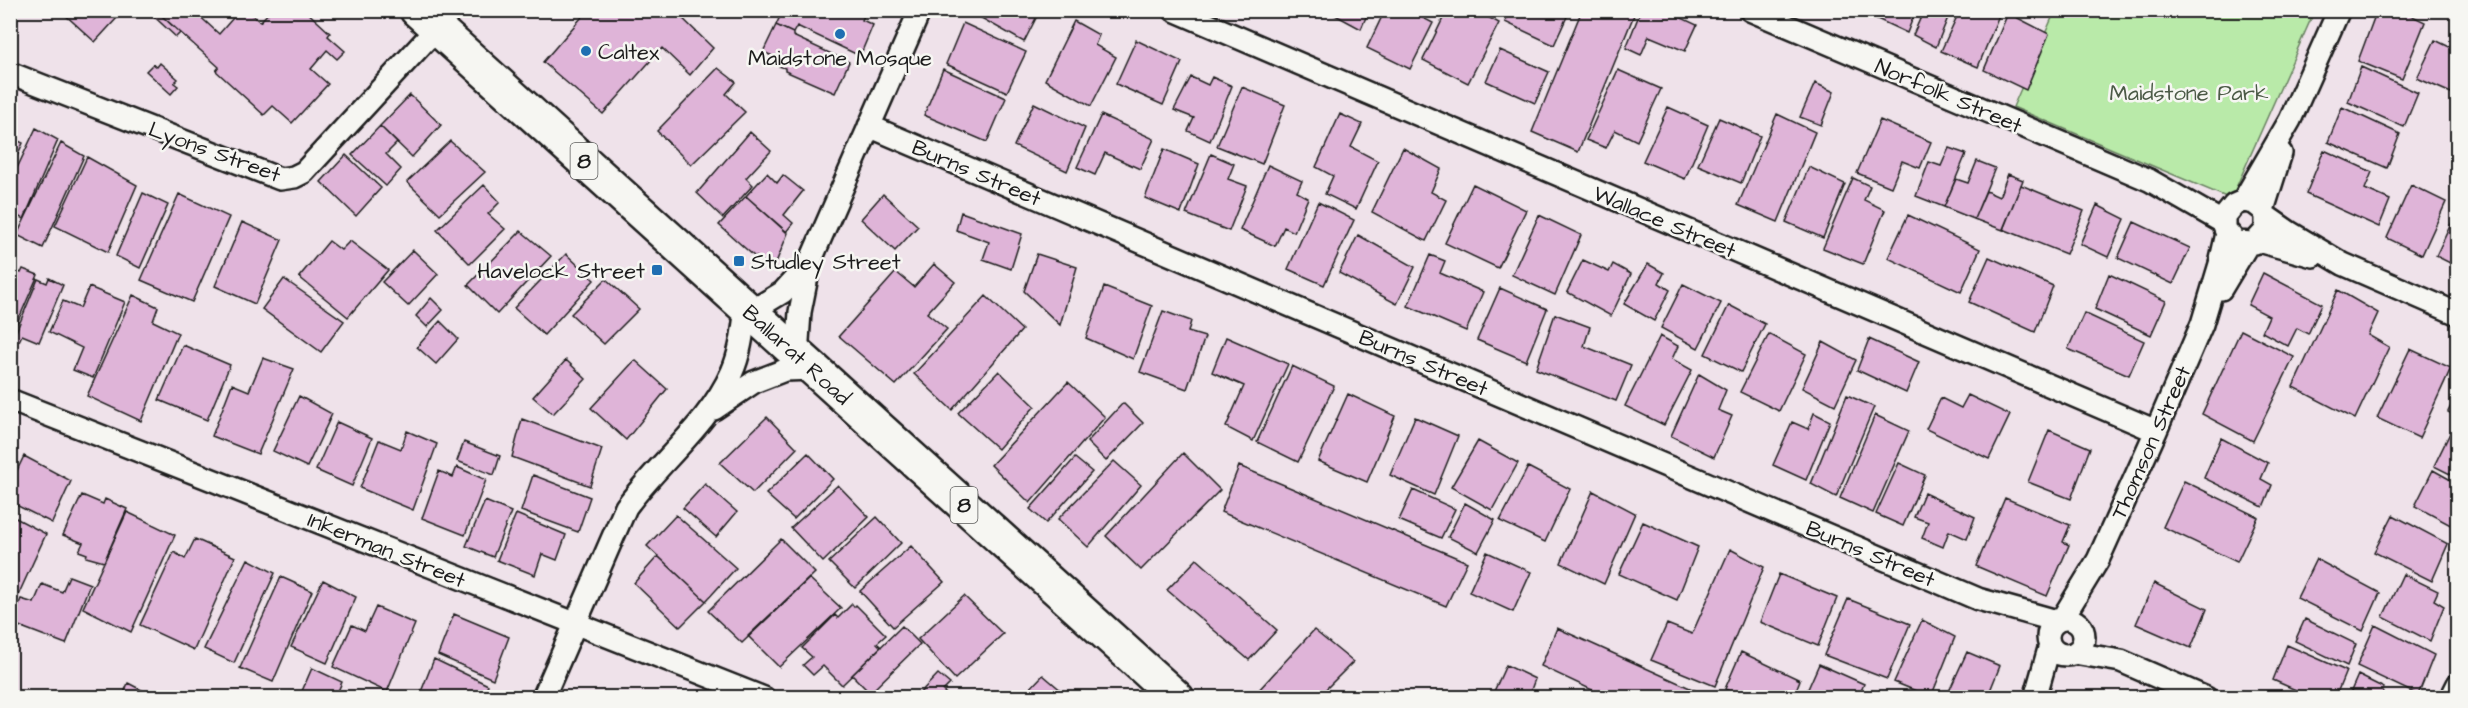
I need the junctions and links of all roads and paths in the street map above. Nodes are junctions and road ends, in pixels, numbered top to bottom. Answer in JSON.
{"nodes":[{"id":1,"x":920,"y":10,"type":"edge"},
{"id":2,"x":1174,"y":10,"type":"edge"},
{"id":3,"x":1750,"y":10,"type":"edge"},
{"id":4,"x":2339,"y":10,"type":"edge"},
{"id":5,"x":426,"y":20,"type":"edge"},
{"id":6,"x":10,"y":73,"type":"edge"},
{"id":7,"x":2290,"y":120,"type":"junction"},
{"id":8,"x":869,"y":126,"type":"junction"},
{"id":9,"x":2265,"y":213,"type":"junction"},
{"id":10,"x":2232,"y":216,"type":"junction"},
{"id":11,"x":2253,"y":242,"type":"junction"},
{"id":12,"x":810,"y":262,"type":"junction"},
{"id":13,"x":2343,"y":264,"type":"junction"},
{"id":14,"x":748,"y":310,"type":"junction"},
{"id":15,"x":2457,"y":314,"type":"edge"},
{"id":16,"x":2202,"y":324,"type":"junction"},
{"id":17,"x":805,"y":362,"type":"junction"},
{"id":18,"x":10,"y":400,"type":"edge"},
{"id":19,"x":708,"y":413,"type":"junction"},
{"id":20,"x":2156,"y":430,"type":"junction"},
{"id":21,"x":2098,"y":560,"type":"junction"},
{"id":22,"x":575,"y":623,"type":"junction"},
{"id":23,"x":2082,"y":630,"type":"junction"},
{"id":24,"x":2060,"y":639,"type":"junction"},
{"id":25,"x":2121,"y":661,"type":"junction"},
{"id":26,"x":2457,"y":684,"type":"edge"},
{"id":27,"x":543,"y":698,"type":"edge"},
{"id":28,"x":764,"y":698,"type":"edge"},
{"id":29,"x":1177,"y":698,"type":"edge"},
{"id":30,"x":2035,"y":698,"type":"edge"},
{"id":31,"x":2043,"y":698,"type":"edge"},
{"id":32,"x":2206,"y":698,"type":"edge"},
{"id":33,"x":2451,"y":698,"type":"edge"}],
"edges":[{"from":1,"to":8,"type":"street"},
{"from":2,"to":20,"type":"street","name":"Wallace Street"},
{"from":3,"to":10,"type":"street","name":"Norfolk Street"},
{"from":4,"to":7,"type":"street","name":"Thomson Street"},
{"from":5,"to":6,"type":"street","name":"Lyons Street"},
{"from":5,"to":14,"type":"highway","name":"Ballarat Road","number":"8"},
{"from":7,"to":9,"type":"street","name":"Thomson Street"},
{"from":7,"to":10,"type":"street","name":"Thomson Street"},
{"from":8,"to":12,"type":"street"},
{"from":8,"to":24,"type":"street","name":"Burns Street"},
{"from":9,"to":10,"type":"street"},
{"from":9,"to":11,"type":"street"},
{"from":9,"to":13,"type":"street"},
{"from":10,"to":11,"type":"street"},
{"from":10,"to":16,"type":"street","name":"Thomson Street"},
{"from":11,"to":13,"type":"street"},
{"from":11,"to":16,"type":"street","name":"Thomson Street"},
{"from":12,"to":14,"type":"street"},
{"from":12,"to":17,"type":"street"},
{"from":13,"to":15,"type":"street"},
{"from":14,"to":17,"type":"highway","name":"Ballarat Road","number":"8"},
{"from":14,"to":19,"type":"street"},
{"from":16,"to":20,"type":"street","name":"Thomson Street"},
{"from":17,"to":19,"type":"street"},
{"from":17,"to":29,"type":"highway","name":"Ballarat Road","number":"8"},
{"from":18,"to":22,"type":"street","name":"Inkerman Street"},
{"from":19,"to":22,"type":"street"},
{"from":20,"to":21,"type":"street","name":"Thomson Street"},
{"from":21,"to":23,"type":"street","name":"Thomson Street"},
{"from":21,"to":24,"type":"street","name":"Thomson Street"},
{"from":22,"to":27,"type":"street"},
{"from":22,"to":28,"type":"street","name":"Inkerman Street"},
{"from":23,"to":24,"type":"street","name":"Burns Street"},
{"from":23,"to":25,"type":"street","name":"Burns Street"},
{"from":24,"to":25,"type":"street","name":"Burns Street"},
{"from":24,"to":30,"type":"street","name":"Thomson Street"},
{"from":24,"to":31,"type":"street","name":"Thomson Street"},
{"from":25,"to":32,"type":"street","name":"Burns Street"},
{"from":26,"to":33,"type":"street"}]}
